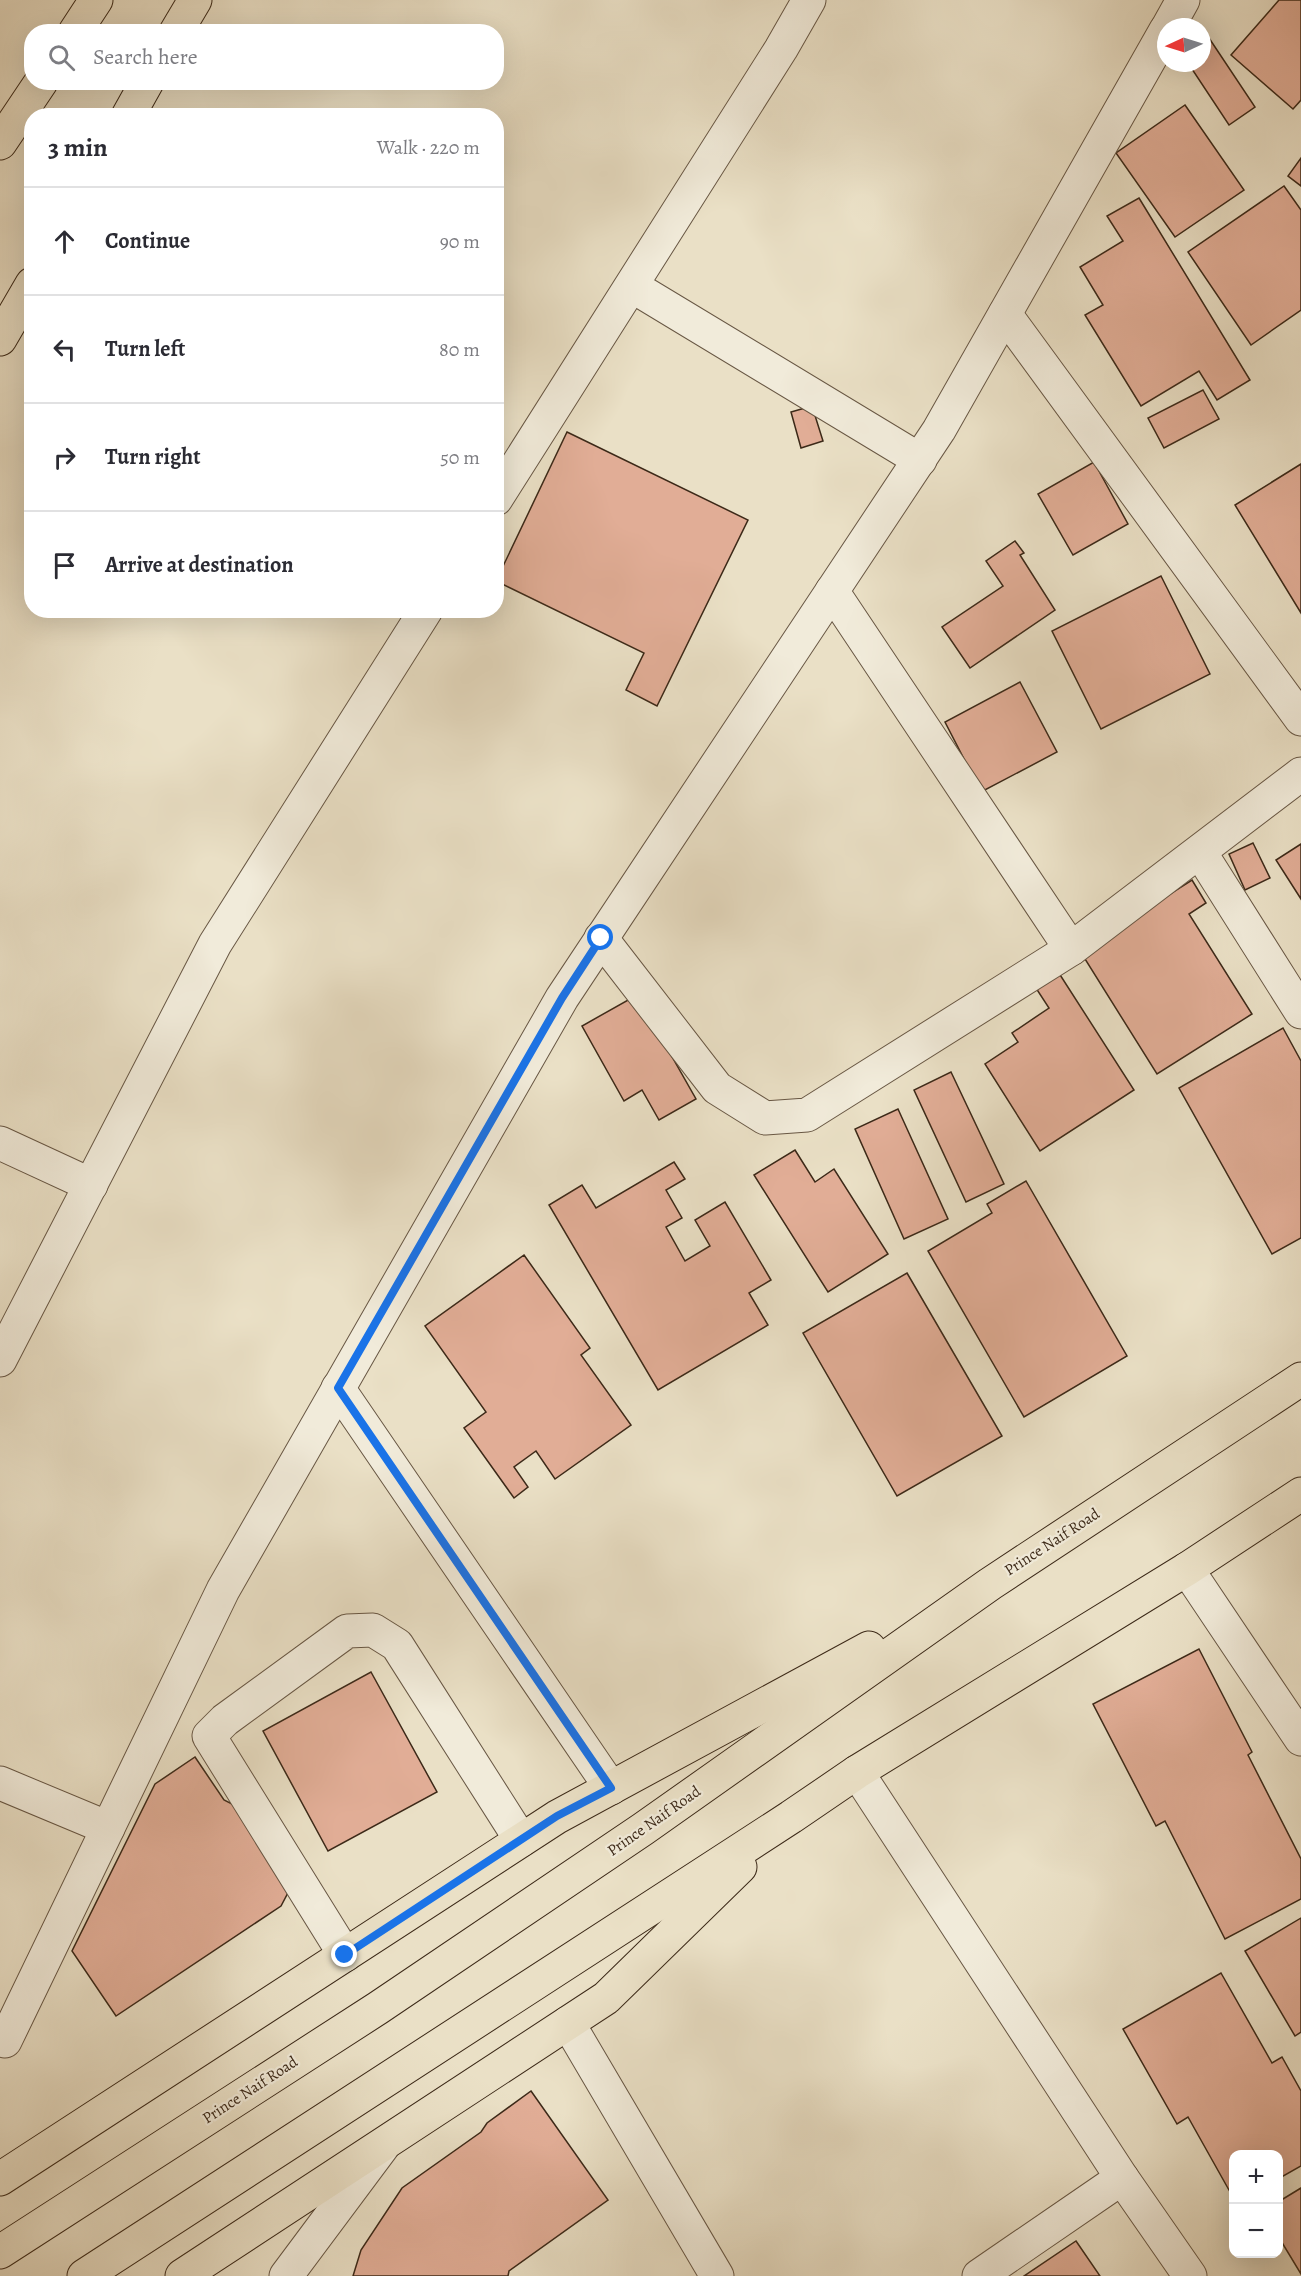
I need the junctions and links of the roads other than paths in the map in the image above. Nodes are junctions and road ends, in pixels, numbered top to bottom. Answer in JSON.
{"nodes":[{"id":1,"x":76,"y":0,"type":"edge"},
{"id":2,"x":96,"y":0,"type":"edge"},
{"id":3,"x":195,"y":0,"type":"edge"},
{"id":4,"x":809,"y":0,"type":"edge"},
{"id":5,"x":1183,"y":0,"type":"edge"},
{"id":6,"x":1173,"y":18,"type":"edge"},
{"id":7,"x":62,"y":24,"type":"edge"},
{"id":8,"x":80,"y":24,"type":"edge"},
{"id":9,"x":181,"y":24,"type":"edge"},
{"id":10,"x":1157,"y":46,"type":"edge"},
{"id":11,"x":24,"y":88,"type":"edge"},
{"id":12,"x":36,"y":90,"type":"edge"},
{"id":13,"x":143,"y":90,"type":"edge"},
{"id":14,"x":132,"y":108,"type":"edge"},
{"id":15,"x":0,"y":129,"type":"edge"},
{"id":16,"x":0,"y":143,"type":"edge"},
{"id":17,"x":632,"y":286,"type":"junction"},
{"id":18,"x":24,"y":298,"type":"edge"},
{"id":19,"x":1005,"y":314,"type":"junction"},
{"id":20,"x":0,"y":339,"type":"edge"},
{"id":21,"x":920,"y":460,"type":"junction"},
{"id":22,"x":504,"y":486,"type":"edge"},
{"id":23,"x":832,"y":591,"type":"junction"},
{"id":24,"x":421,"y":618,"type":"edge"},
{"id":25,"x":1301,"y":719,"type":"edge"},
{"id":26,"x":1301,"y":774,"type":"edge"},
{"id":27,"x":1200,"y":852,"type":"junction"},
{"id":28,"x":601,"y":938,"type":"junction"},
{"id":29,"x":1071,"y":949,"type":"junction"},
{"id":30,"x":1301,"y":1012,"type":"edge"},
{"id":31,"x":0,"y":1143,"type":"edge"},
{"id":32,"x":91,"y":1185,"type":"junction"},
{"id":33,"x":0,"y":1360,"type":"edge"},
{"id":34,"x":1301,"y":1379,"type":"edge"},
{"id":35,"x":338,"y":1388,"type":"junction"},
{"id":36,"x":1301,"y":1494,"type":"edge"},
{"id":37,"x":1187,"y":1569,"type":"junction"},
{"id":38,"x":990,"y":1584,"type":"junction"},
{"id":39,"x":1301,"y":1739,"type":"edge"},
{"id":40,"x":858,"y":1772,"type":"junction"},
{"id":41,"x":0,"y":1783,"type":"edge"},
{"id":42,"x":611,"y":1788,"type":"junction"},
{"id":43,"x":791,"y":1817,"type":"junction"},
{"id":44,"x":108,"y":1828,"type":"junction"},
{"id":45,"x":521,"y":1840,"type":"junction"},
{"id":46,"x":345,"y":1955,"type":"junction"},
{"id":47,"x":568,"y":2023,"type":"junction"},
{"id":48,"x":5,"y":2041,"type":"dead end"},
{"id":49,"x":386,"y":2142,"type":"junction"},
{"id":50,"x":1122,"y":2178,"type":"junction"},
{"id":51,"x":0,"y":2179,"type":"edge"},
{"id":52,"x":0,"y":2252,"type":"edge"},
{"id":53,"x":84,"y":2276,"type":"edge"},
{"id":54,"x":182,"y":2276,"type":"edge"},
{"id":55,"x":286,"y":2276,"type":"edge"},
{"id":56,"x":717,"y":2276,"type":"edge"},
{"id":57,"x":979,"y":2276,"type":"edge"},
{"id":58,"x":1190,"y":2276,"type":"edge"}],
"edges":[{"from":1,"to":7,"type":"main road"},
{"from":2,"to":8,"type":"main road"},
{"from":3,"to":9,"type":"main road"},
{"from":4,"to":17,"type":"street"},
{"from":5,"to":6,"type":"street"},
{"from":10,"to":19,"type":"street"},
{"from":11,"to":15,"type":"main road"},
{"from":12,"to":16,"type":"main road"},
{"from":13,"to":14,"type":"main road"},
{"from":17,"to":21,"type":"street"},
{"from":17,"to":22,"type":"street"},
{"from":18,"to":20,"type":"main road"},
{"from":19,"to":21,"type":"street"},
{"from":19,"to":25,"type":"street"},
{"from":21,"to":23,"type":"street"},
{"from":23,"to":28,"type":"street"},
{"from":23,"to":29,"type":"street"},
{"from":24,"to":32,"type":"street"},
{"from":26,"to":27,"type":"street"},
{"from":27,"to":29,"type":"street"},
{"from":27,"to":30,"type":"street"},
{"from":28,"to":29,"type":"street"},
{"from":28,"to":35,"type":"street"},
{"from":31,"to":32,"type":"street"},
{"from":32,"to":33,"type":"street"},
{"from":34,"to":38,"type":"main road","name":"Prince Naif Road"},
{"from":35,"to":42,"type":"street"},
{"from":35,"to":44,"type":"street"},
{"from":36,"to":37,"type":"main road"},
{"from":37,"to":39,"type":"street"},
{"from":37,"to":40,"type":"main road"},
{"from":38,"to":42,"type":"main road"},
{"from":38,"to":52,"type":"main road","name":"Prince Naif Road"},
{"from":40,"to":43,"type":"main road"},
{"from":40,"to":50,"type":"street"},
{"from":41,"to":44,"type":"street"},
{"from":42,"to":45,"type":"main road"},
{"from":43,"to":47,"type":"main road"},
{"from":43,"to":53,"type":"main road"},
{"from":44,"to":48,"type":"street"},
{"from":45,"to":46,"type":"main road"},
{"from":45,"to":46,"type":"street"},
{"from":46,"to":51,"type":"main road"},
{"from":47,"to":49,"type":"main road"},
{"from":47,"to":56,"type":"street"},
{"from":49,"to":54,"type":"main road"},
{"from":49,"to":55,"type":"street"},
{"from":50,"to":57,"type":"street"},
{"from":50,"to":58,"type":"street"}]}
